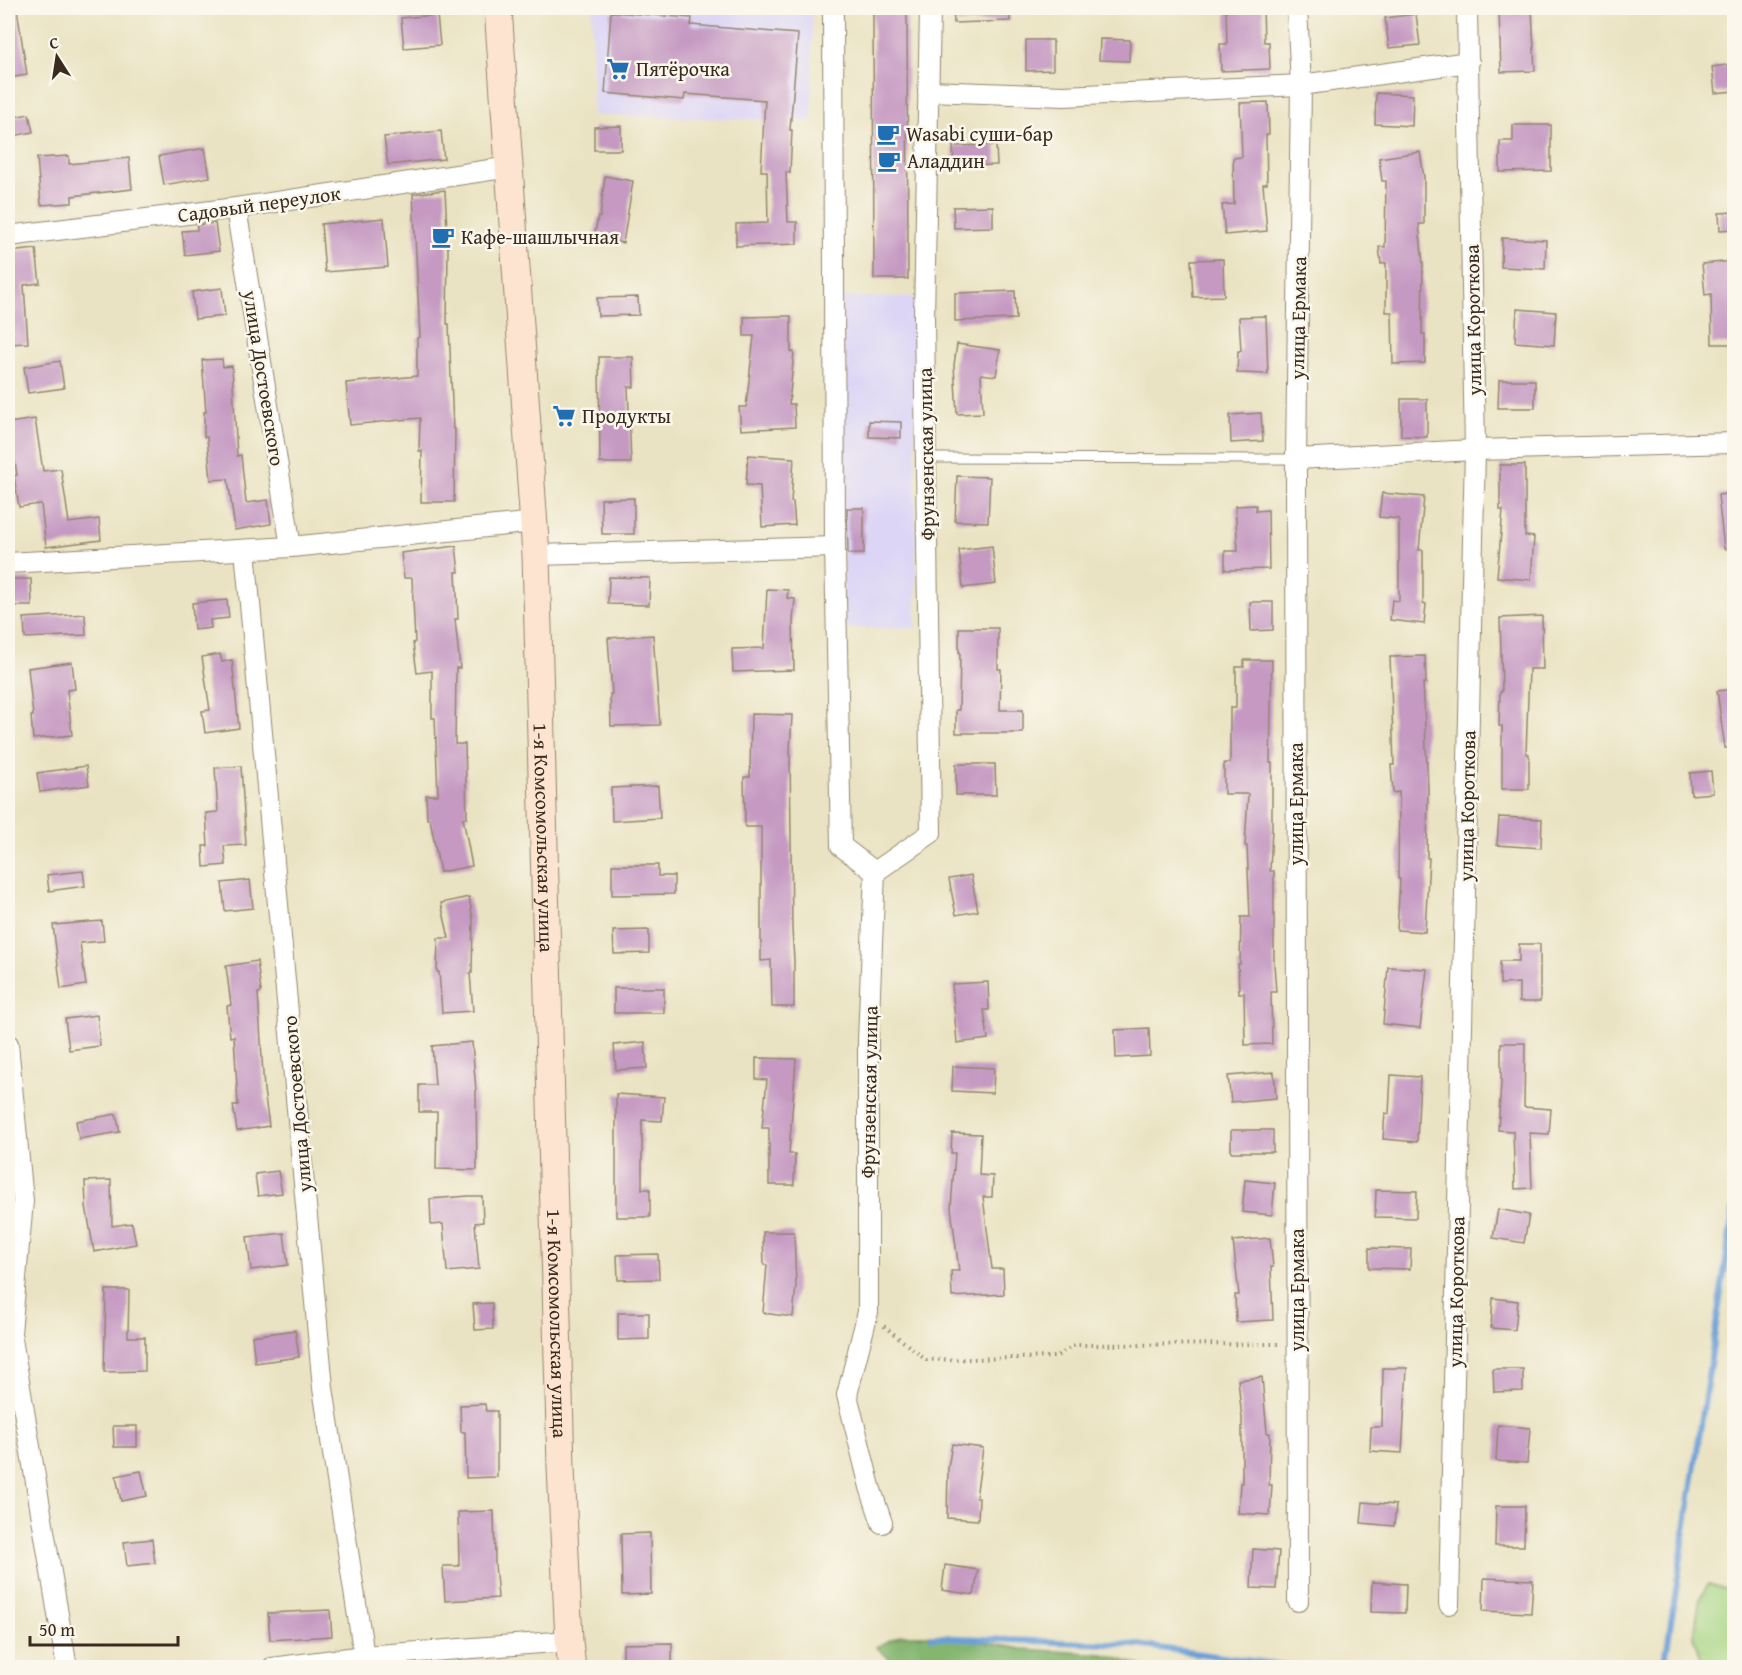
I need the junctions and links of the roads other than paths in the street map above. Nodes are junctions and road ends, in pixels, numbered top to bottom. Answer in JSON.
{"nodes":[{"id":1,"x":498,"y":8,"type":"edge"},
{"id":2,"x":833,"y":8,"type":"edge"},
{"id":3,"x":930,"y":8,"type":"edge"},
{"id":4,"x":1297,"y":8,"type":"edge"},
{"id":5,"x":1467,"y":8,"type":"edge"},
{"id":6,"x":1469,"y":62,"type":"junction"},
{"id":7,"x":1300,"y":85,"type":"junction"},
{"id":8,"x":928,"y":91,"type":"junction"},
{"id":9,"x":510,"y":167,"type":"junction"},
{"id":10,"x":236,"y":208,"type":"junction"},
{"id":11,"x":8,"y":236,"type":"edge"},
{"id":12,"x":1734,"y":443,"type":"edge"},
{"id":13,"x":1475,"y":450,"type":"junction"},
{"id":14,"x":925,"y":458,"type":"junction"},
{"id":15,"x":1296,"y":459,"type":"junction"},
{"id":16,"x":535,"y":522,"type":"junction"},
{"id":17,"x":291,"y":547,"type":"junction"},
{"id":18,"x":835,"y":547,"type":"junction"},
{"id":19,"x":246,"y":550,"type":"junction"},
{"id":20,"x":536,"y":555,"type":"junction"},
{"id":21,"x":8,"y":564,"type":"edge"},
{"id":22,"x":875,"y":872,"type":"junction"},
{"id":23,"x":8,"y":1044,"type":"edge"},
{"id":24,"x":9,"y":1333,"type":"edge"},
{"id":25,"x":882,"y":1523,"type":"dead end"},
{"id":26,"x":1298,"y":1600,"type":"dead end"},
{"id":27,"x":1449,"y":1604,"type":"dead end"},
{"id":28,"x":569,"y":1641,"type":"junction"},
{"id":29,"x":364,"y":1656,"type":"junction"},
{"id":30,"x":67,"y":1668,"type":"edge"},
{"id":31,"x":272,"y":1668,"type":"edge"},
{"id":32,"x":572,"y":1668,"type":"edge"}],
"edges":[{"from":1,"to":9,"type":"main road","name":"1-я Комсомольская улица"},
{"from":2,"to":18,"type":"street"},
{"from":3,"to":8,"type":"street","name":"Фрунзенская улица"},
{"from":4,"to":7,"type":"street","name":"улица Ермака"},
{"from":5,"to":6,"type":"street","name":"улица Короткова"},
{"from":6,"to":7,"type":"street"},
{"from":6,"to":13,"type":"street","name":"улица Короткова"},
{"from":7,"to":8,"type":"street"},
{"from":7,"to":15,"type":"street","name":"улица Ермака"},
{"from":8,"to":14,"type":"street","name":"Фрунзенская улица"},
{"from":9,"to":10,"type":"street","name":"Садовый переулок"},
{"from":9,"to":16,"type":"main road","name":"1-я Комсомольская улица"},
{"from":10,"to":11,"type":"street","name":"Садовый переулок"},
{"from":10,"to":17,"type":"street","name":"улица Достоевского"},
{"from":12,"to":13,"type":"street"},
{"from":13,"to":15,"type":"street"},
{"from":13,"to":27,"type":"street","name":"улица Короткова"},
{"from":14,"to":15,"type":"lane"},
{"from":14,"to":22,"type":"street","name":"Фрунзенская улица"},
{"from":15,"to":26,"type":"street","name":"улица Ермака"},
{"from":16,"to":17,"type":"street"},
{"from":16,"to":20,"type":"main road","name":"1-я Комсомольская улица"},
{"from":17,"to":19,"type":"street"},
{"from":18,"to":20,"type":"street"},
{"from":18,"to":22,"type":"street"},
{"from":19,"to":21,"type":"street"},
{"from":19,"to":29,"type":"street","name":"улица Достоевского"},
{"from":20,"to":28,"type":"main road","name":"1-я Комсомольская улица"},
{"from":22,"to":25,"type":"street","name":"Фрунзенская улица"},
{"from":23,"to":24,"type":"street"},
{"from":24,"to":30,"type":"street"},
{"from":28,"to":29,"type":"street"},
{"from":28,"to":32,"type":"main road","name":"1-я Комсомольская улица"},
{"from":29,"to":31,"type":"street"}]}
